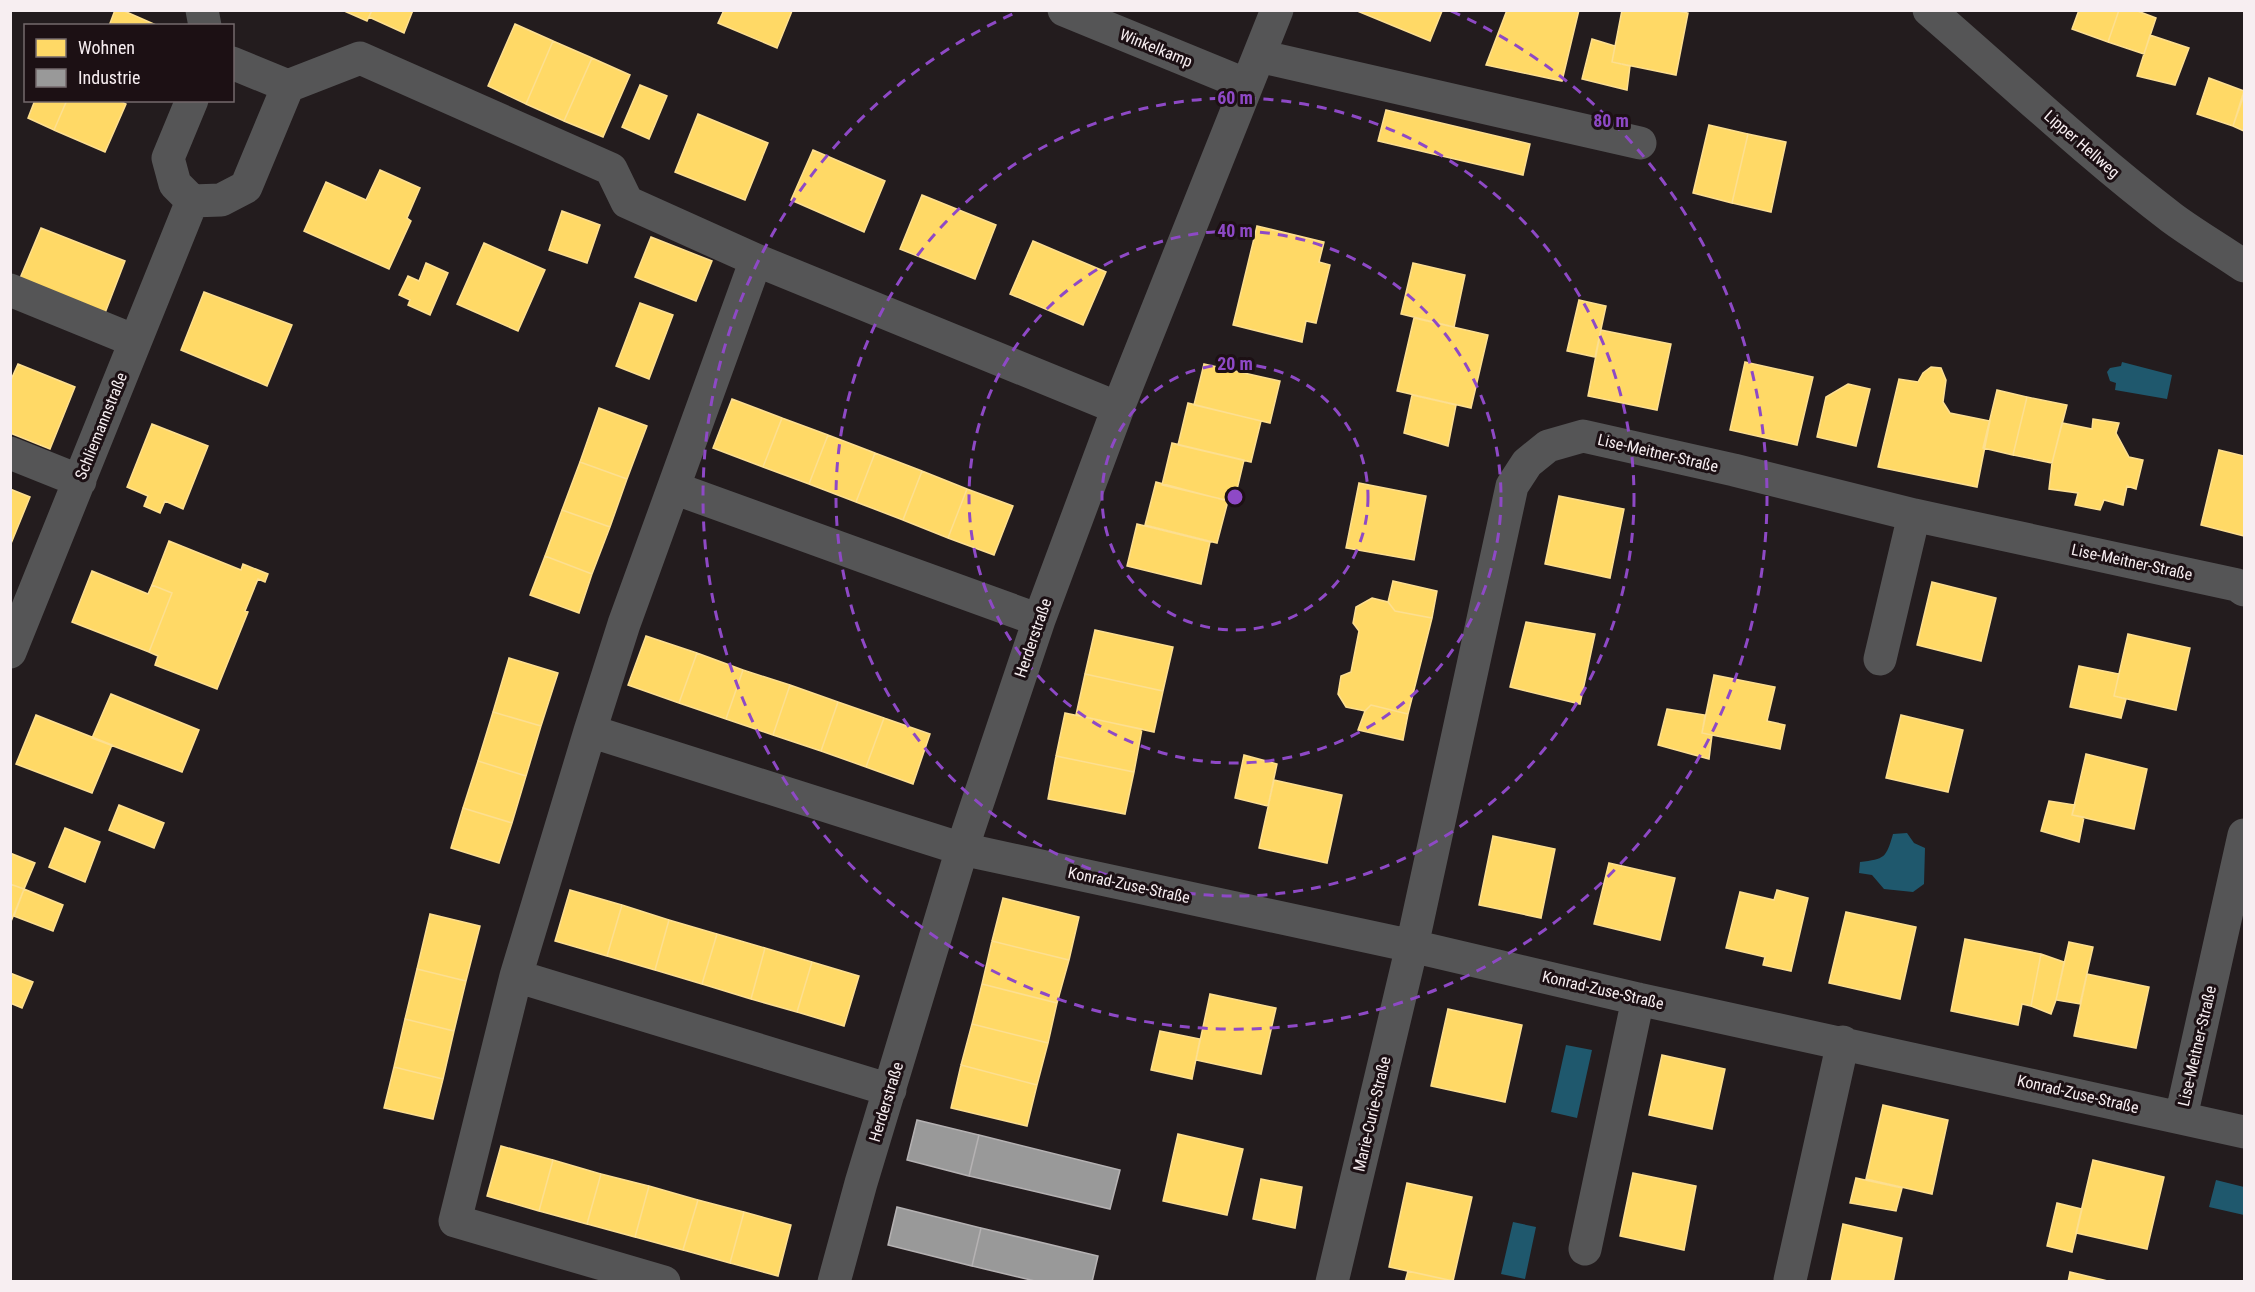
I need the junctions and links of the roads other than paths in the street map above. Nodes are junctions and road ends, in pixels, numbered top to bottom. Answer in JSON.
{"nodes":[{"id":1,"x":1064,"y":10,"type":"edge"},
{"id":2,"x":1277,"y":10,"type":"edge"},
{"id":3,"x":1929,"y":10,"type":"edge"},
{"id":4,"x":234,"y":64,"type":"edge"},
{"id":5,"x":1253,"y":70,"type":"junction"},
{"id":6,"x":288,"y":86,"type":"junction"},
{"id":7,"x":191,"y":102,"type":"edge"},
{"id":8,"x":1640,"y":143,"type":"dead end"},
{"id":9,"x":192,"y":201,"type":"junction"},
{"id":10,"x":756,"y":260,"type":"junction"},
{"id":11,"x":2244,"y":266,"type":"edge"},
{"id":12,"x":10,"y":290,"type":"edge"},
{"id":13,"x":135,"y":341,"type":"junction"},
{"id":14,"x":1118,"y":408,"type":"junction"},
{"id":15,"x":10,"y":453,"type":"edge"},
{"id":16,"x":80,"y":481,"type":"junction"},
{"id":17,"x":675,"y":488,"type":"junction"},
{"id":18,"x":1914,"y":515,"type":"junction"},
{"id":19,"x":2244,"y":590,"type":"edge"},
{"id":20,"x":1039,"y":620,"type":"junction"},
{"id":21,"x":10,"y":652,"type":"edge"},
{"id":22,"x":1880,"y":659,"type":"dead end"},
{"id":23,"x":590,"y":731,"type":"junction"},
{"id":24,"x":2244,"y":835,"type":"edge"},
{"id":25,"x":962,"y":849,"type":"junction"},
{"id":26,"x":1412,"y":946,"type":"junction"},
{"id":27,"x":516,"y":976,"type":"junction"},
{"id":28,"x":1638,"y":999,"type":"junction"},
{"id":29,"x":1843,"y":1042,"type":"junction"},
{"id":30,"x":890,"y":1090,"type":"junction"},
{"id":31,"x":2181,"y":1117,"type":"junction"},
{"id":32,"x":2244,"y":1132,"type":"edge"},
{"id":33,"x":1585,"y":1250,"type":"dead end"},
{"id":34,"x":1790,"y":1280,"type":"dead end"},
{"id":35,"x":664,"y":1281,"type":"edge"},
{"id":36,"x":834,"y":1281,"type":"edge"},
{"id":37,"x":1332,"y":1281,"type":"edge"}],
"edges":[{"from":1,"to":5,"type":"street","name":"Winkelkamp"},
{"from":2,"to":5,"type":"street","name":"Herderstraße"},
{"from":3,"to":11,"type":"street","name":"Lipper Hellweg"},
{"from":4,"to":6,"type":"street"},
{"from":5,"to":8,"type":"street","name":"Winkelkamp"},
{"from":5,"to":14,"type":"street","name":"Herderstraße"},
{"from":6,"to":9,"type":"street"},
{"from":6,"to":10,"type":"street"},
{"from":7,"to":9,"type":"street"},
{"from":9,"to":13,"type":"street","name":"Schliemannstraße"},
{"from":10,"to":14,"type":"street"},
{"from":10,"to":17,"type":"street"},
{"from":12,"to":13,"type":"street"},
{"from":13,"to":16,"type":"street","name":"Schliemannstraße"},
{"from":14,"to":20,"type":"street","name":"Herderstraße"},
{"from":15,"to":16,"type":"street"},
{"from":16,"to":21,"type":"street","name":"Schliemannstraße"},
{"from":17,"to":20,"type":"street"},
{"from":17,"to":23,"type":"street"},
{"from":18,"to":19,"type":"street","name":"Lise-Meitner-Straße"},
{"from":18,"to":22,"type":"street"},
{"from":18,"to":26,"type":"street","name":"Lise-Meitner-Straße"},
{"from":20,"to":25,"type":"street","name":"Herderstraße"},
{"from":23,"to":25,"type":"street","name":"Konrad-Zuse-Straße"},
{"from":23,"to":27,"type":"street"},
{"from":24,"to":31,"type":"street","name":"Lise-Meitner-Straße"},
{"from":25,"to":26,"type":"street","name":"Konrad-Zuse-Straße"},
{"from":25,"to":30,"type":"street","name":"Herderstraße"},
{"from":26,"to":28,"type":"street","name":"Konrad-Zuse-Straße"},
{"from":26,"to":37,"type":"street","name":"Marie-Curie-Straße"},
{"from":27,"to":30,"type":"street"},
{"from":27,"to":35,"type":"street"},
{"from":28,"to":29,"type":"street","name":"Konrad-Zuse-Straße"},
{"from":28,"to":33,"type":"street"},
{"from":29,"to":31,"type":"street","name":"Konrad-Zuse-Straße"},
{"from":29,"to":34,"type":"street"},
{"from":30,"to":36,"type":"street","name":"Herderstraße"},
{"from":31,"to":32,"type":"street","name":"Konrad-Zuse-Straße"}]}
